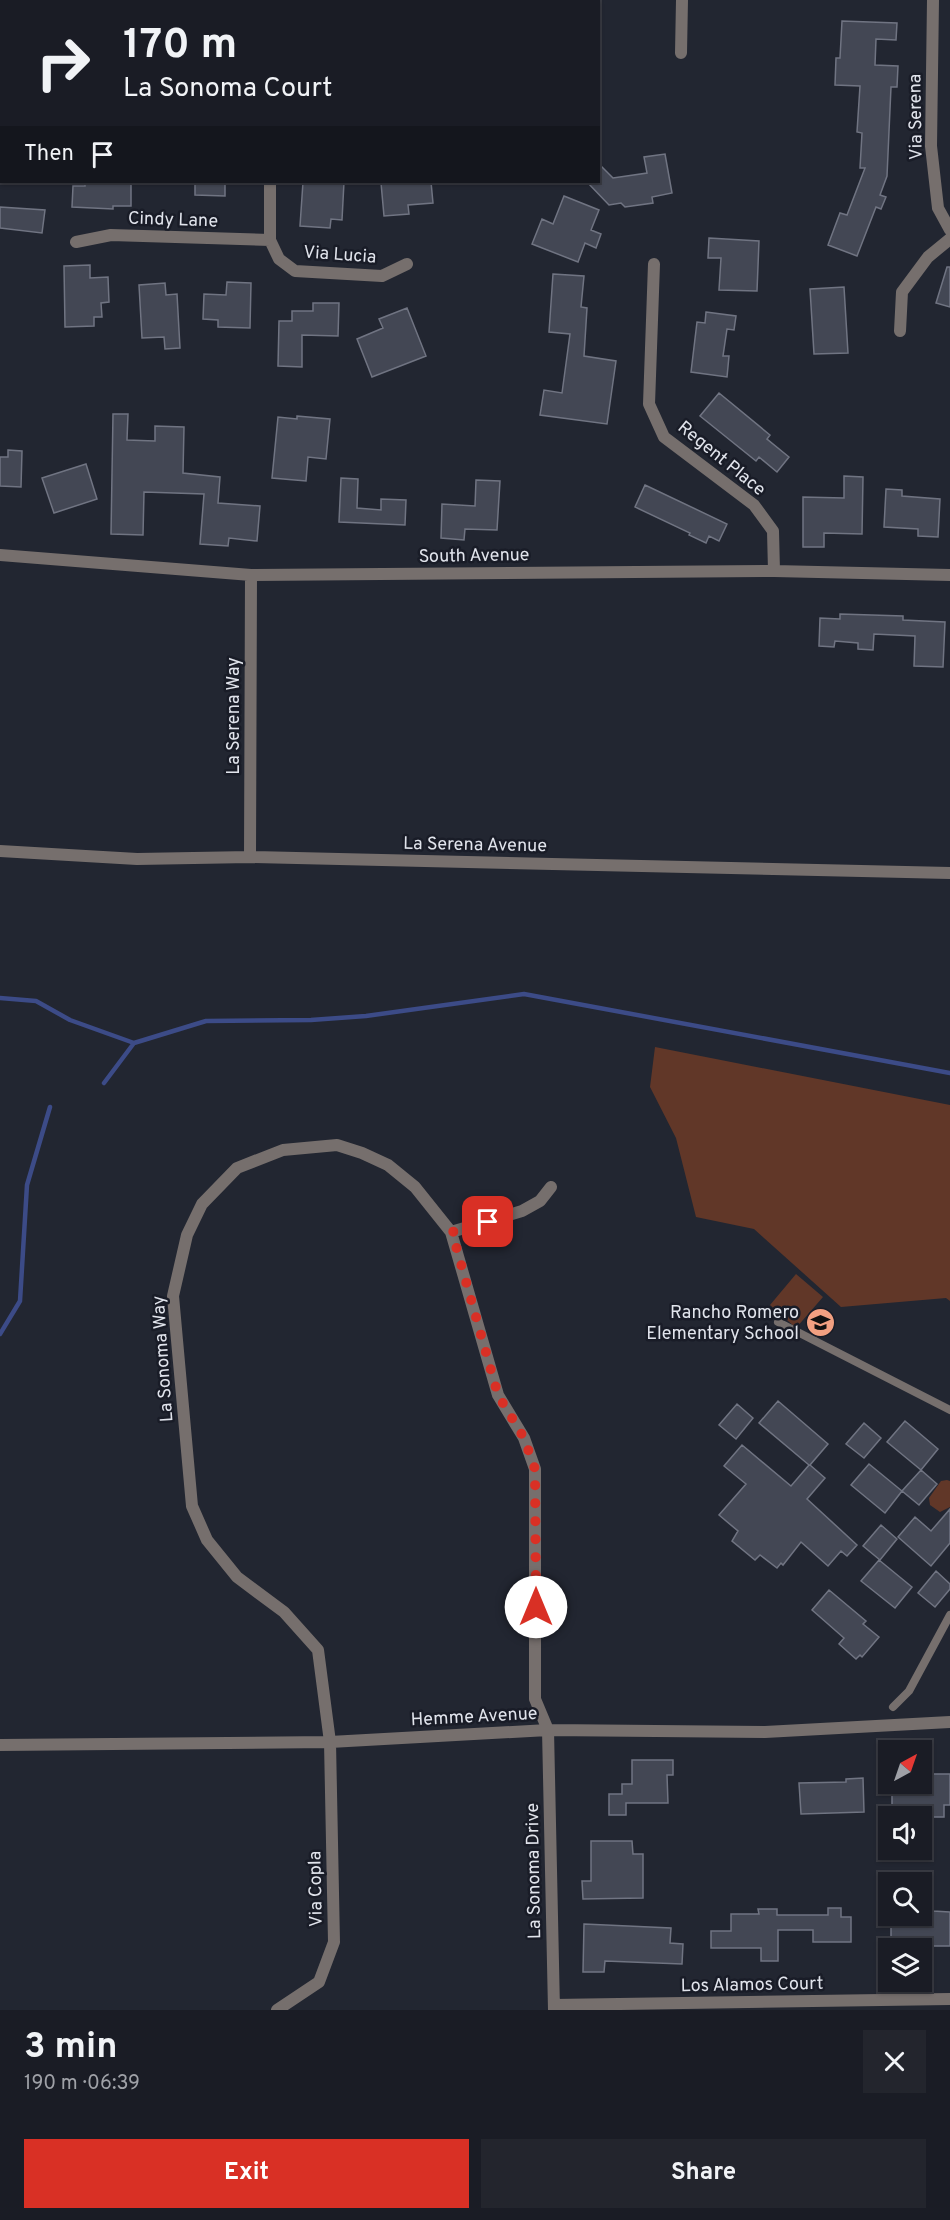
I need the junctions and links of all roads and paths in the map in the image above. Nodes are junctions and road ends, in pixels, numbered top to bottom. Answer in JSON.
{"nodes":[{"id":1,"x":682,"y":0,"type":"edge"},
{"id":2,"x":933,"y":0,"type":"edge"},
{"id":3,"x":681,"y":53,"type":"dead end"},
{"id":4,"x":270,"y":183,"type":"edge"},
{"id":5,"x":950,"y":230,"type":"edge"},
{"id":6,"x":950,"y":239,"type":"edge"},
{"id":7,"x":270,"y":240,"type":"junction"},
{"id":8,"x":76,"y":242,"type":"dead end"},
{"id":9,"x":406,"y":264,"type":"dead end"},
{"id":10,"x":654,"y":264,"type":"dead end"},
{"id":11,"x":900,"y":331,"type":"dead end"},
{"id":12,"x":0,"y":555,"type":"edge"},
{"id":13,"x":774,"y":571,"type":"junction"},
{"id":14,"x":950,"y":575,"type":"edge"},
{"id":15,"x":251,"y":576,"type":"junction"},
{"id":16,"x":0,"y":851,"type":"edge"},
{"id":17,"x":250,"y":857,"type":"junction"},
{"id":18,"x":950,"y":873,"type":"edge"},
{"id":19,"x":551,"y":1187,"type":"dead end"},
{"id":20,"x":452,"y":1232,"type":"junction"},
{"id":21,"x":778,"y":1322,"type":"dead end"},
{"id":22,"x":950,"y":1410,"type":"edge"},
{"id":23,"x":950,"y":1615,"type":"edge"},
{"id":24,"x":893,"y":1707,"type":"dead end"},
{"id":25,"x":950,"y":1722,"type":"edge"},
{"id":26,"x":548,"y":1730,"type":"junction"},
{"id":27,"x":330,"y":1742,"type":"junction"},
{"id":28,"x":0,"y":1745,"type":"edge"},
{"id":29,"x":950,"y":1999,"type":"edge"},
{"id":30,"x":554,"y":2008,"type":"edge"},
{"id":31,"x":278,"y":2010,"type":"edge"}],
"edges":[{"from":1,"to":3,"type":"street"},
{"from":2,"to":5,"type":"street","name":"Via Serena"},
{"from":4,"to":7,"type":"street"},
{"from":6,"to":11,"type":"street"},
{"from":7,"to":8,"type":"street","name":"Cindy Lane"},
{"from":7,"to":9,"type":"street","name":"Via Lucia"},
{"from":10,"to":13,"type":"street","name":"Regent Place"},
{"from":12,"to":15,"type":"street","name":"South Avenue"},
{"from":13,"to":14,"type":"street","name":"South Avenue"},
{"from":13,"to":15,"type":"street","name":"South Avenue"},
{"from":15,"to":17,"type":"street","name":"La Serena Way"},
{"from":16,"to":17,"type":"street","name":"La Serena Avenue"},
{"from":17,"to":18,"type":"street","name":"La Serena Avenue"},
{"from":19,"to":20,"type":"street"},
{"from":20,"to":26,"type":"street","name":"La Sonoma Way"},
{"from":20,"to":27,"type":"street","name":"La Sonoma Way"},
{"from":21,"to":22,"type":"lane"},
{"from":23,"to":24,"type":"lane"},
{"from":25,"to":26,"type":"street","name":"Hemme Avenue"},
{"from":26,"to":27,"type":"street","name":"Hemme Avenue"},
{"from":26,"to":30,"type":"street","name":"La Sonoma Drive"},
{"from":27,"to":28,"type":"street","name":"Hemme Avenue"},
{"from":27,"to":31,"type":"street","name":"Via Copla"},
{"from":29,"to":30,"type":"street","name":"Los Alamos Court"}]}
